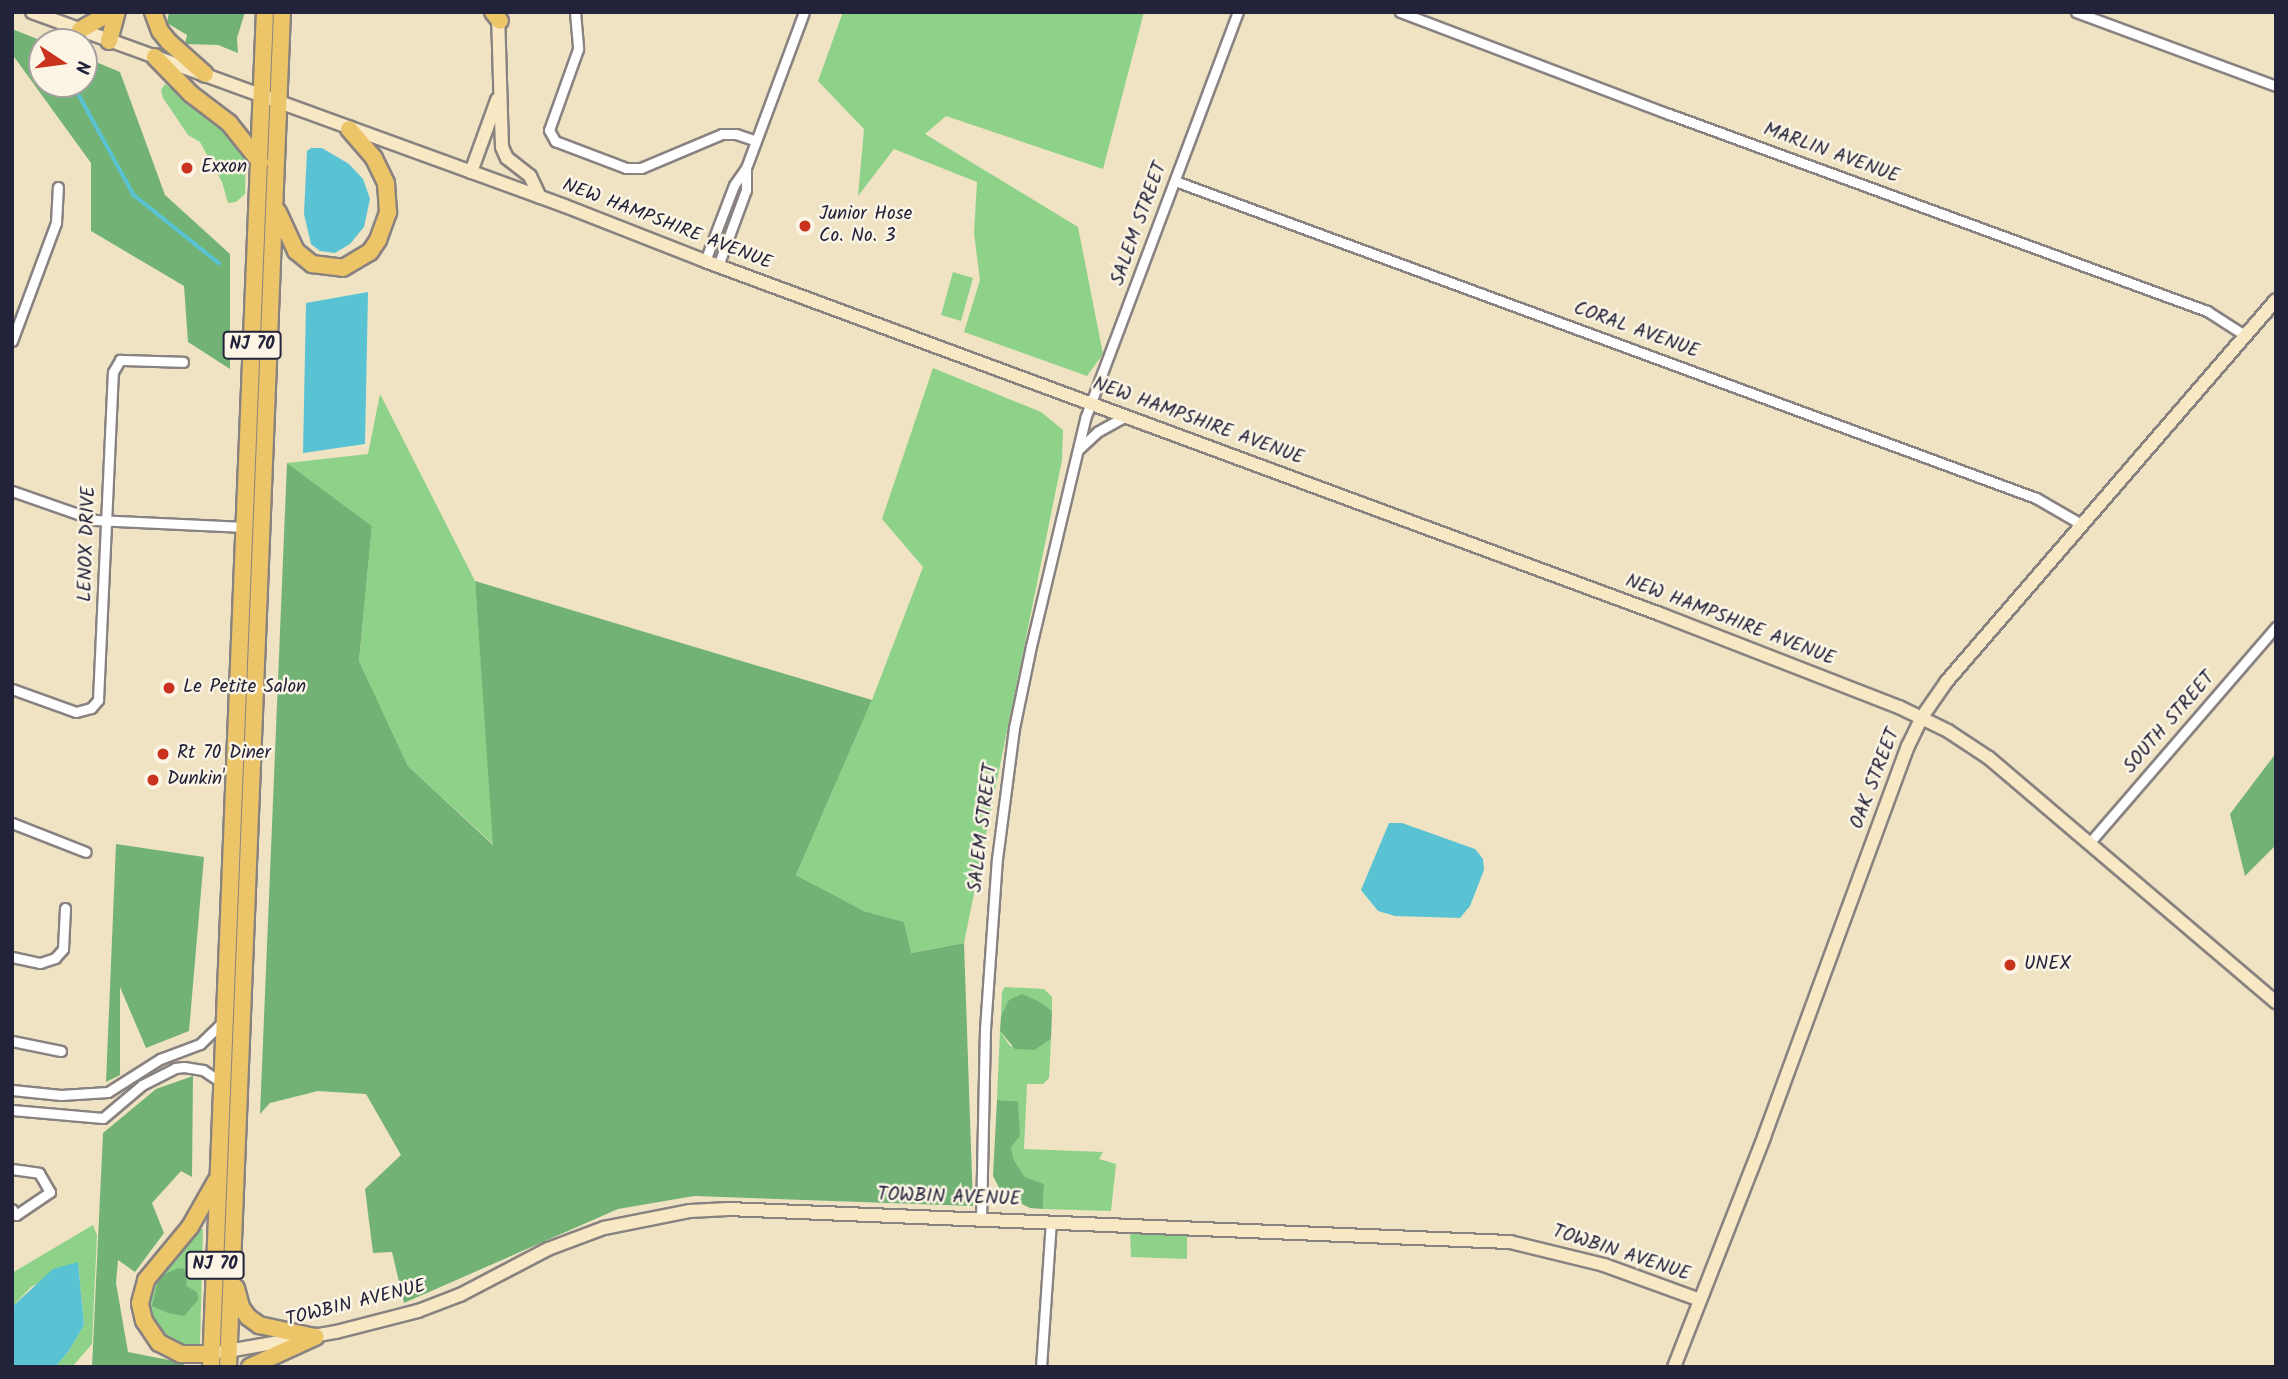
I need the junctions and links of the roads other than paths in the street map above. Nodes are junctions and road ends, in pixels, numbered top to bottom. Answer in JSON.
{"nodes":[{"id":1,"x":32,"y":12,"type":"edge"},
{"id":2,"x":111,"y":12,"type":"edge"},
{"id":3,"x":117,"y":12,"type":"edge"},
{"id":4,"x":153,"y":12,"type":"edge"},
{"id":5,"x":265,"y":12,"type":"edge"},
{"id":6,"x":288,"y":12,"type":"edge"},
{"id":7,"x":575,"y":12,"type":"edge"},
{"id":8,"x":804,"y":12,"type":"edge"},
{"id":9,"x":1238,"y":12,"type":"edge"},
{"id":10,"x":1400,"y":12,"type":"edge"},
{"id":11,"x":2076,"y":12,"type":"edge"},
{"id":12,"x":497,"y":15,"type":"edge"},
{"id":13,"x":282,"y":20,"type":"edge"},
{"id":14,"x":75,"y":28,"type":"edge"},
{"id":15,"x":83,"y":28,"type":"edge"},
{"id":16,"x":98,"y":37,"type":"edge"},
{"id":17,"x":109,"y":41,"type":"junction"},
{"id":18,"x":155,"y":57,"type":"junction"},
{"id":19,"x":205,"y":74,"type":"junction"},
{"id":20,"x":2276,"y":86,"type":"edge"},
{"id":21,"x":501,"y":90,"type":"junction"},
{"id":22,"x":262,"y":96,"type":"junction"},
{"id":23,"x":279,"y":103,"type":"junction"},
{"id":24,"x":349,"y":129,"type":"junction"},
{"id":25,"x":756,"y":141,"type":"junction"},
{"id":26,"x":260,"y":162,"type":"junction"},
{"id":27,"x":471,"y":172,"type":"junction"},
{"id":28,"x":1175,"y":181,"type":"junction"},
{"id":29,"x":58,"y":187,"type":"dead end"},
{"id":30,"x":540,"y":197,"type":"junction"},
{"id":31,"x":275,"y":204,"type":"junction"},
{"id":32,"x":711,"y":263,"type":"junction"},
{"id":33,"x":2276,"y":300,"type":"edge"},
{"id":34,"x":2246,"y":336,"type":"junction"},
{"id":35,"x":12,"y":341,"type":"edge"},
{"id":36,"x":183,"y":362,"type":"dead end"},
{"id":37,"x":1091,"y":403,"type":"junction"},
{"id":38,"x":1126,"y":416,"type":"junction"},
{"id":39,"x":1079,"y":449,"type":"junction"},
{"id":40,"x":12,"y":491,"type":"edge"},
{"id":41,"x":105,"y":521,"type":"junction"},
{"id":42,"x":2081,"y":524,"type":"junction"},
{"id":43,"x":244,"y":527,"type":"junction"},
{"id":44,"x":2276,"y":627,"type":"edge"},
{"id":45,"x":12,"y":689,"type":"edge"},
{"id":46,"x":1922,"y":717,"type":"junction"},
{"id":47,"x":12,"y":823,"type":"edge"},
{"id":48,"x":2091,"y":841,"type":"junction"},
{"id":49,"x":86,"y":852,"type":"dead end"},
{"id":50,"x":65,"y":908,"type":"dead end"},
{"id":51,"x":12,"y":957,"type":"edge"},
{"id":52,"x":2276,"y":1002,"type":"edge"},
{"id":53,"x":225,"y":1020,"type":"junction"},
{"id":54,"x":12,"y":1041,"type":"edge"},
{"id":55,"x":61,"y":1051,"type":"dead end"},
{"id":56,"x":222,"y":1083,"type":"junction"},
{"id":57,"x":12,"y":1090,"type":"edge"},
{"id":58,"x":12,"y":1110,"type":"edge"},
{"id":59,"x":12,"y":1169,"type":"edge"},
{"id":60,"x":219,"y":1176,"type":"junction"},
{"id":61,"x":12,"y":1209,"type":"edge"},
{"id":62,"x":981,"y":1219,"type":"junction"},
{"id":63,"x":1051,"y":1221,"type":"junction"},
{"id":64,"x":232,"y":1263,"type":"junction"},
{"id":65,"x":1700,"y":1300,"type":"junction"},
{"id":66,"x":315,"y":1337,"type":"junction"},
{"id":67,"x":228,"y":1358,"type":"edge"},
{"id":68,"x":211,"y":1360,"type":"edge"},
{"id":69,"x":250,"y":1367,"type":"edge"},
{"id":70,"x":1041,"y":1367,"type":"edge"},
{"id":71,"x":1674,"y":1367,"type":"edge"}],
"edges":[{"from":1,"to":14,"type":"street","name":"NEW HAMPSHIRE AVENUE"},
{"from":2,"to":15,"type":"highway"},
{"from":3,"to":17,"type":"highway"},
{"from":4,"to":19,"type":"highway"},
{"from":5,"to":22,"type":"highway","number":"NJ 70"},
{"from":6,"to":13,"type":"highway"},
{"from":7,"to":25,"type":"street"},
{"from":8,"to":25,"type":"street"},
{"from":9,"to":28,"type":"street","name":"SALEM STREET"},
{"from":10,"to":34,"type":"street","name":"MARLIN AVENUE"},
{"from":11,"to":20,"type":"street"},
{"from":12,"to":21,"type":"street"},
{"from":13,"to":23,"type":"highway","number":"NJ 70"},
{"from":16,"to":17,"type":"street","name":"NEW HAMPSHIRE AVENUE"},
{"from":17,"to":18,"type":"street","name":"NEW HAMPSHIRE AVENUE"},
{"from":18,"to":19,"type":"street","name":"NEW HAMPSHIRE AVENUE"},
{"from":18,"to":26,"type":"highway"},
{"from":19,"to":22,"type":"street","name":"NEW HAMPSHIRE AVENUE"},
{"from":21,"to":27,"type":"street"},
{"from":21,"to":30,"type":"street"},
{"from":22,"to":23,"type":"street","name":"NEW HAMPSHIRE AVENUE"},
{"from":22,"to":26,"type":"highway","number":"NJ 70"},
{"from":23,"to":24,"type":"street","name":"NEW HAMPSHIRE AVENUE"},
{"from":23,"to":31,"type":"highway","number":"NJ 70"},
{"from":24,"to":27,"type":"street","name":"NEW HAMPSHIRE AVENUE"},
{"from":24,"to":31,"type":"highway"},
{"from":25,"to":32,"type":"street"},
{"from":26,"to":43,"type":"highway","number":"NJ 70"},
{"from":27,"to":30,"type":"street","name":"NEW HAMPSHIRE AVENUE"},
{"from":28,"to":37,"type":"street","name":"SALEM STREET"},
{"from":28,"to":42,"type":"street","name":"CORAL AVENUE"},
{"from":29,"to":35,"type":"street"},
{"from":30,"to":32,"type":"street","name":"NEW HAMPSHIRE AVENUE"},
{"from":31,"to":64,"type":"highway","number":"NJ 70"},
{"from":32,"to":37,"type":"street","name":"NEW HAMPSHIRE AVENUE"},
{"from":33,"to":34,"type":"street","name":"OAK STREET"},
{"from":34,"to":42,"type":"street","name":"OAK STREET"},
{"from":36,"to":41,"type":"street","name":"LENOX DRIVE"},
{"from":37,"to":38,"type":"street","name":"NEW HAMPSHIRE AVENUE"},
{"from":37,"to":39,"type":"street","name":"SALEM STREET"},
{"from":38,"to":39,"type":"street"},
{"from":38,"to":46,"type":"street","name":"NEW HAMPSHIRE AVENUE"},
{"from":39,"to":62,"type":"street","name":"SALEM STREET"},
{"from":40,"to":41,"type":"street"},
{"from":41,"to":43,"type":"street"},
{"from":41,"to":45,"type":"street","name":"LENOX DRIVE"},
{"from":42,"to":46,"type":"street","name":"OAK STREET"},
{"from":43,"to":53,"type":"highway","number":"NJ 70"},
{"from":44,"to":48,"type":"street","name":"SOUTH STREET"},
{"from":46,"to":48,"type":"street","name":"NEW HAMPSHIRE AVENUE"},
{"from":46,"to":65,"type":"street","name":"OAK STREET"},
{"from":47,"to":49,"type":"street"},
{"from":48,"to":52,"type":"street","name":"NEW HAMPSHIRE AVENUE"},
{"from":50,"to":51,"type":"street"},
{"from":53,"to":56,"type":"highway","number":"NJ 70"},
{"from":53,"to":57,"type":"street"},
{"from":54,"to":55,"type":"street"},
{"from":56,"to":58,"type":"street"},
{"from":56,"to":60,"type":"highway","number":"NJ 70"},
{"from":59,"to":61,"type":"street"},
{"from":60,"to":68,"type":"highway","number":"NJ 70"},
{"from":60,"to":68,"type":"highway"},
{"from":62,"to":63,"type":"street","name":"TOWBIN AVENUE"},
{"from":62,"to":66,"type":"street","name":"TOWBIN AVENUE"},
{"from":63,"to":65,"type":"street","name":"TOWBIN AVENUE"},
{"from":63,"to":70,"type":"street"},
{"from":64,"to":66,"type":"highway"},
{"from":64,"to":67,"type":"highway","number":"NJ 70"},
{"from":65,"to":71,"type":"street","name":"OAK STREET"},
{"from":66,"to":67,"type":"street","name":"TOWBIN AVENUE"},
{"from":66,"to":69,"type":"highway"},
{"from":67,"to":68,"type":"street","name":"TOWBIN AVENUE"}]}
